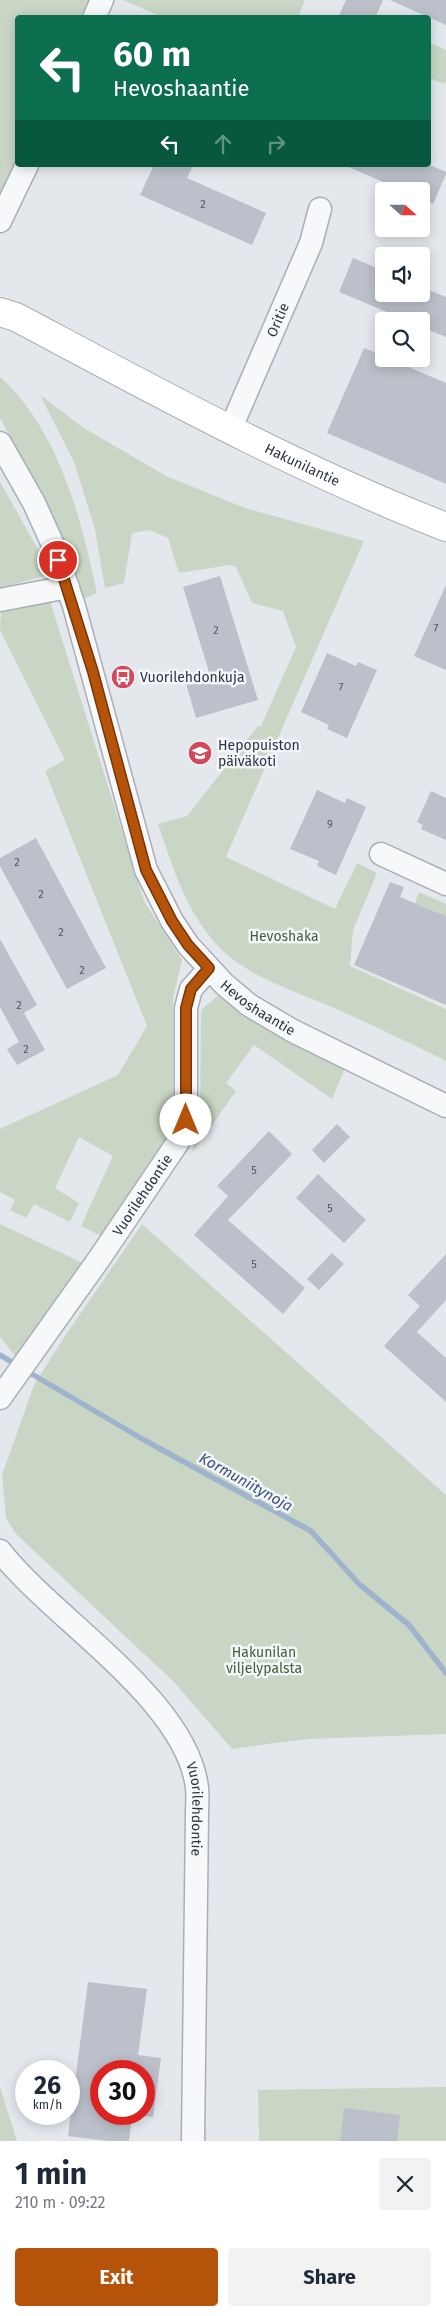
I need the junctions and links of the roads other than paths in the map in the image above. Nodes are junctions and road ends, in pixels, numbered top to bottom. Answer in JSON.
{"nodes":[{"id":1,"x":102,"y":0,"type":"edge"},
{"id":2,"x":95,"y":15,"type":"edge"},
{"id":3,"x":26,"y":167,"type":"edge"},
{"id":4,"x":320,"y":209,"type":"dead end"},
{"id":5,"x":0,"y":221,"type":"edge"},
{"id":6,"x":0,"y":297,"type":"edge"},
{"id":7,"x":0,"y":312,"type":"edge"},
{"id":8,"x":162,"y":395,"type":"junction"},
{"id":9,"x":230,"y":430,"type":"junction"},
{"id":10,"x":0,"y":443,"type":"edge"},
{"id":11,"x":446,"y":527,"type":"edge"},
{"id":12,"x":68,"y":587,"type":"junction"},
{"id":13,"x":0,"y":600,"type":"edge"},
{"id":14,"x":381,"y":854,"type":"dead end"},
{"id":15,"x":446,"y":884,"type":"edge"},
{"id":16,"x":209,"y":968,"type":"junction"},
{"id":17,"x":446,"y":1106,"type":"edge"},
{"id":18,"x":2,"y":1395,"type":"edge"},
{"id":19,"x":0,"y":1551,"type":"edge"},
{"id":20,"x":192,"y":2141,"type":"edge"}],
"edges":[{"from":1,"to":2,"type":"street"},
{"from":3,"to":5,"type":"street"},
{"from":4,"to":9,"type":"street","name":"Oritie"},
{"from":6,"to":8,"type":"main road","name":"Hakunilantie"},
{"from":7,"to":8,"type":"main road","name":"Hakunilantie"},
{"from":8,"to":9,"type":"main road","name":"Hakunilantie"},
{"from":9,"to":11,"type":"main road","name":"Hakunilantie"},
{"from":10,"to":12,"type":"street","name":"Hevoshaantie"},
{"from":12,"to":13,"type":"street"},
{"from":12,"to":16,"type":"street","name":"Hevoshaantie"},
{"from":14,"to":15,"type":"street"},
{"from":16,"to":17,"type":"street","name":"Hevoshaantie"},
{"from":16,"to":18,"type":"street","name":"Vuorilehdontie"},
{"from":19,"to":20,"type":"street","name":"Vuorilehdontie"}]}
